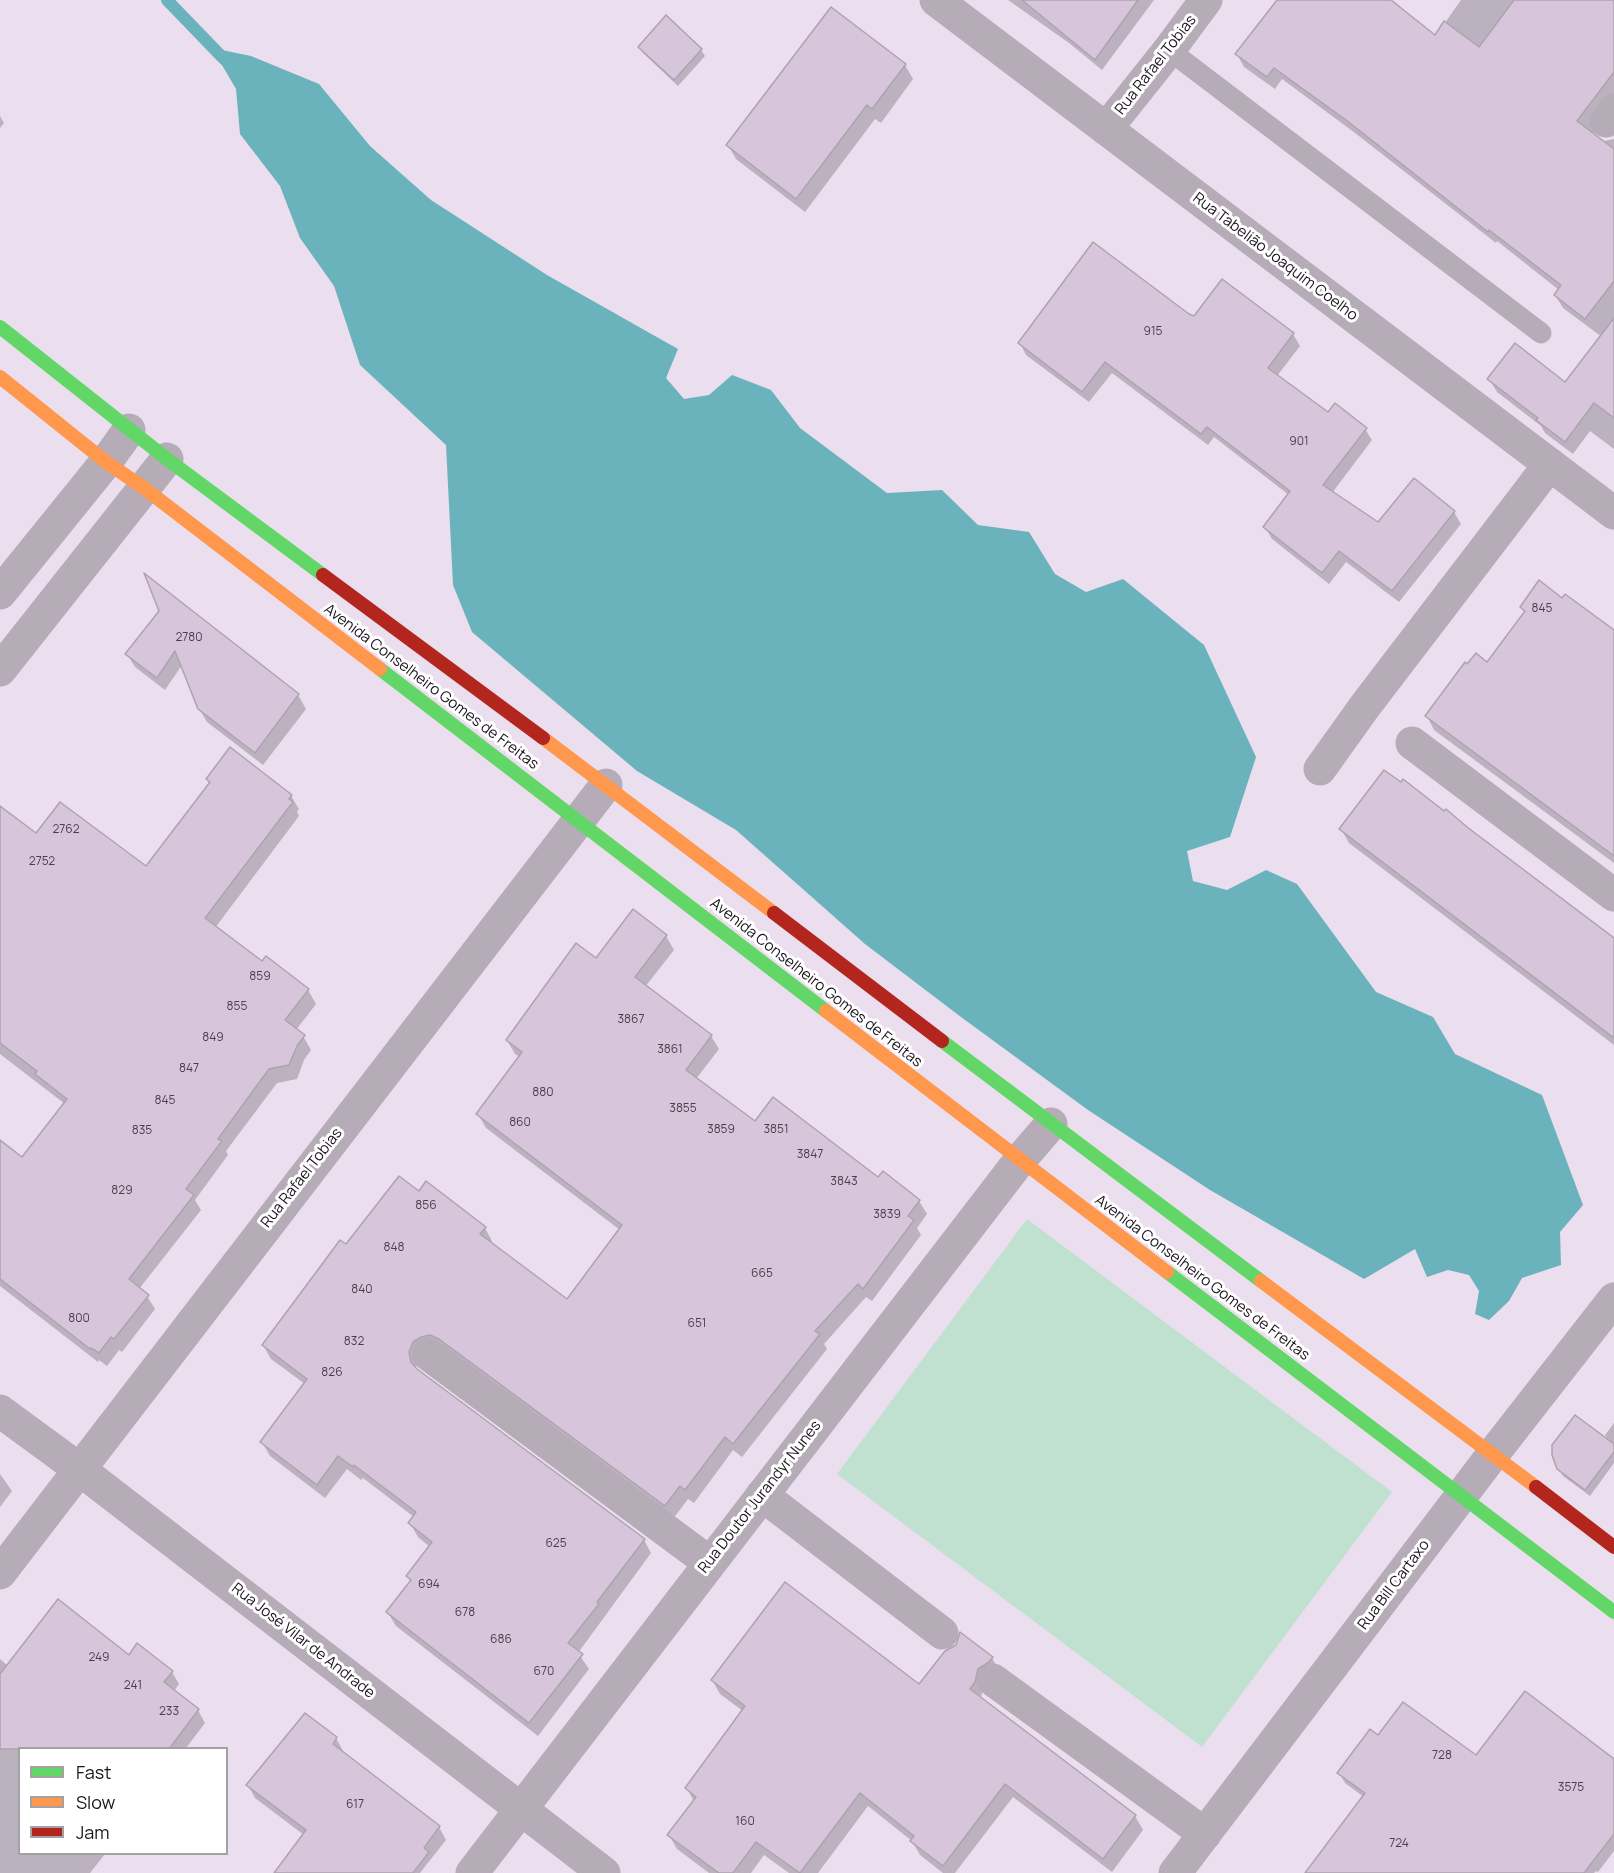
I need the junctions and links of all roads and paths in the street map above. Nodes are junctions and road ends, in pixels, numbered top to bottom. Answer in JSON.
{"nodes":[{"id":1,"x":936,"y":0,"type":"edge"},
{"id":2,"x":1206,"y":0,"type":"edge"},
{"id":3,"x":1169,"y":50,"type":"junction"},
{"id":4,"x":1106,"y":129,"type":"junction"},
{"id":5,"x":0,"y":327,"type":"edge"},
{"id":6,"x":1541,"y":333,"type":"dead end"},
{"id":7,"x":0,"y":377,"type":"edge"},
{"id":8,"x":129,"y":430,"type":"junction"},
{"id":9,"x":166,"y":459,"type":"junction"},
{"id":10,"x":106,"y":462,"type":"junction"},
{"id":11,"x":1550,"y":464,"type":"junction"},
{"id":12,"x":144,"y":488,"type":"junction"},
{"id":13,"x":1614,"y":513,"type":"edge"},
{"id":14,"x":0,"y":593,"type":"edge"},
{"id":15,"x":0,"y":670,"type":"edge"},
{"id":16,"x":1412,"y":743,"type":"dead end"},
{"id":17,"x":1320,"y":769,"type":"dead end"},
{"id":18,"x":606,"y":784,"type":"junction"},
{"id":19,"x":578,"y":820,"type":"junction"},
{"id":20,"x":1614,"y":895,"type":"edge"},
{"id":21,"x":1051,"y":1124,"type":"junction"},
{"id":22,"x":1020,"y":1160,"type":"junction"},
{"id":23,"x":1614,"y":1299,"type":"edge"},
{"id":24,"x":428,"y":1354,"type":"dead end"},
{"id":25,"x":0,"y":1411,"type":"edge"},
{"id":26,"x":1493,"y":1454,"type":"junction"},
{"id":27,"x":79,"y":1469,"type":"junction"},
{"id":28,"x":762,"y":1495,"type":"junction"},
{"id":29,"x":1462,"y":1496,"type":"junction"},
{"id":30,"x":1614,"y":1547,"type":"edge"},
{"id":31,"x":710,"y":1563,"type":"junction"},
{"id":32,"x":0,"y":1573,"type":"edge"},
{"id":33,"x":1614,"y":1612,"type":"edge"},
{"id":34,"x":942,"y":1633,"type":"dead end"},
{"id":35,"x":993,"y":1680,"type":"dead end"},
{"id":36,"x":521,"y":1809,"type":"junction"},
{"id":37,"x":1205,"y":1834,"type":"junction"},
{"id":38,"x":472,"y":1873,"type":"edge"},
{"id":39,"x":604,"y":1873,"type":"edge"},
{"id":40,"x":1175,"y":1873,"type":"edge"}],
"edges":[{"from":1,"to":4,"type":"street","name":"Rua Tabelião Joaquim Coelho"},
{"from":2,"to":3,"type":"street","name":"Rua Rafael Tobias"},
{"from":3,"to":4,"type":"street","name":"Rua Rafael Tobias"},
{"from":3,"to":6,"type":"lane"},
{"from":4,"to":11,"type":"street","name":"Rua Tabelião Joaquim Coelho"},
{"from":5,"to":8,"type":"street","name":"Avenida Conselheiro Gomes de Freitas"},
{"from":7,"to":10,"type":"street","name":"Avenida Conselheiro Gomes de Freitas"},
{"from":8,"to":9,"type":"street","name":"Avenida Conselheiro Gomes de Freitas"},
{"from":8,"to":10,"type":"street"},
{"from":9,"to":12,"type":"street"},
{"from":9,"to":18,"type":"street","name":"Avenida Conselheiro Gomes de Freitas"},
{"from":10,"to":12,"type":"street","name":"Avenida Conselheiro Gomes de Freitas"},
{"from":10,"to":14,"type":"street"},
{"from":11,"to":13,"type":"street","name":"Rua Tabelião Joaquim Coelho"},
{"from":11,"to":17,"type":"street"},
{"from":12,"to":15,"type":"street"},
{"from":12,"to":19,"type":"street","name":"Avenida Conselheiro Gomes de Freitas"},
{"from":16,"to":20,"type":"street"},
{"from":18,"to":19,"type":"street","name":"Rua Rafael Tobias"},
{"from":18,"to":21,"type":"street","name":"Avenida Conselheiro Gomes de Freitas"},
{"from":19,"to":22,"type":"street","name":"Avenida Conselheiro Gomes de Freitas"},
{"from":19,"to":27,"type":"street","name":"Rua Rafael Tobias"},
{"from":21,"to":22,"type":"street","name":"Rua Doutor Jurandyr Nunes"},
{"from":21,"to":26,"type":"street","name":"Avenida Conselheiro Gomes de Freitas"},
{"from":22,"to":28,"type":"street","name":"Rua Doutor Jurandyr Nunes"},
{"from":22,"to":29,"type":"street","name":"Avenida Conselheiro Gomes de Freitas"},
{"from":23,"to":26,"type":"street","name":"Rua Bill Cartaxo"},
{"from":24,"to":31,"type":"street"},
{"from":25,"to":27,"type":"street","name":"Rua José Vilar de Andrade"},
{"from":26,"to":29,"type":"street","name":"Rua Bill Cartaxo"},
{"from":26,"to":30,"type":"street","name":"Avenida Conselheiro Gomes de Freitas"},
{"from":27,"to":32,"type":"street","name":"Rua Rafael Tobias"},
{"from":27,"to":36,"type":"street","name":"Rua José Vilar de Andrade"},
{"from":28,"to":31,"type":"street","name":"Rua Doutor Jurandyr Nunes"},
{"from":28,"to":34,"type":"street"},
{"from":29,"to":33,"type":"street","name":"Avenida Conselheiro Gomes de Freitas"},
{"from":29,"to":37,"type":"street","name":"Rua Bill Cartaxo"},
{"from":31,"to":36,"type":"street","name":"Rua Doutor Jurandyr Nunes"},
{"from":35,"to":37,"type":"street"},
{"from":36,"to":38,"type":"street","name":"Rua Doutor Jurandyr Nunes"},
{"from":36,"to":39,"type":"street","name":"Rua José Vilar de Andrade"},
{"from":37,"to":40,"type":"street","name":"Rua Bill Cartaxo"}]}
